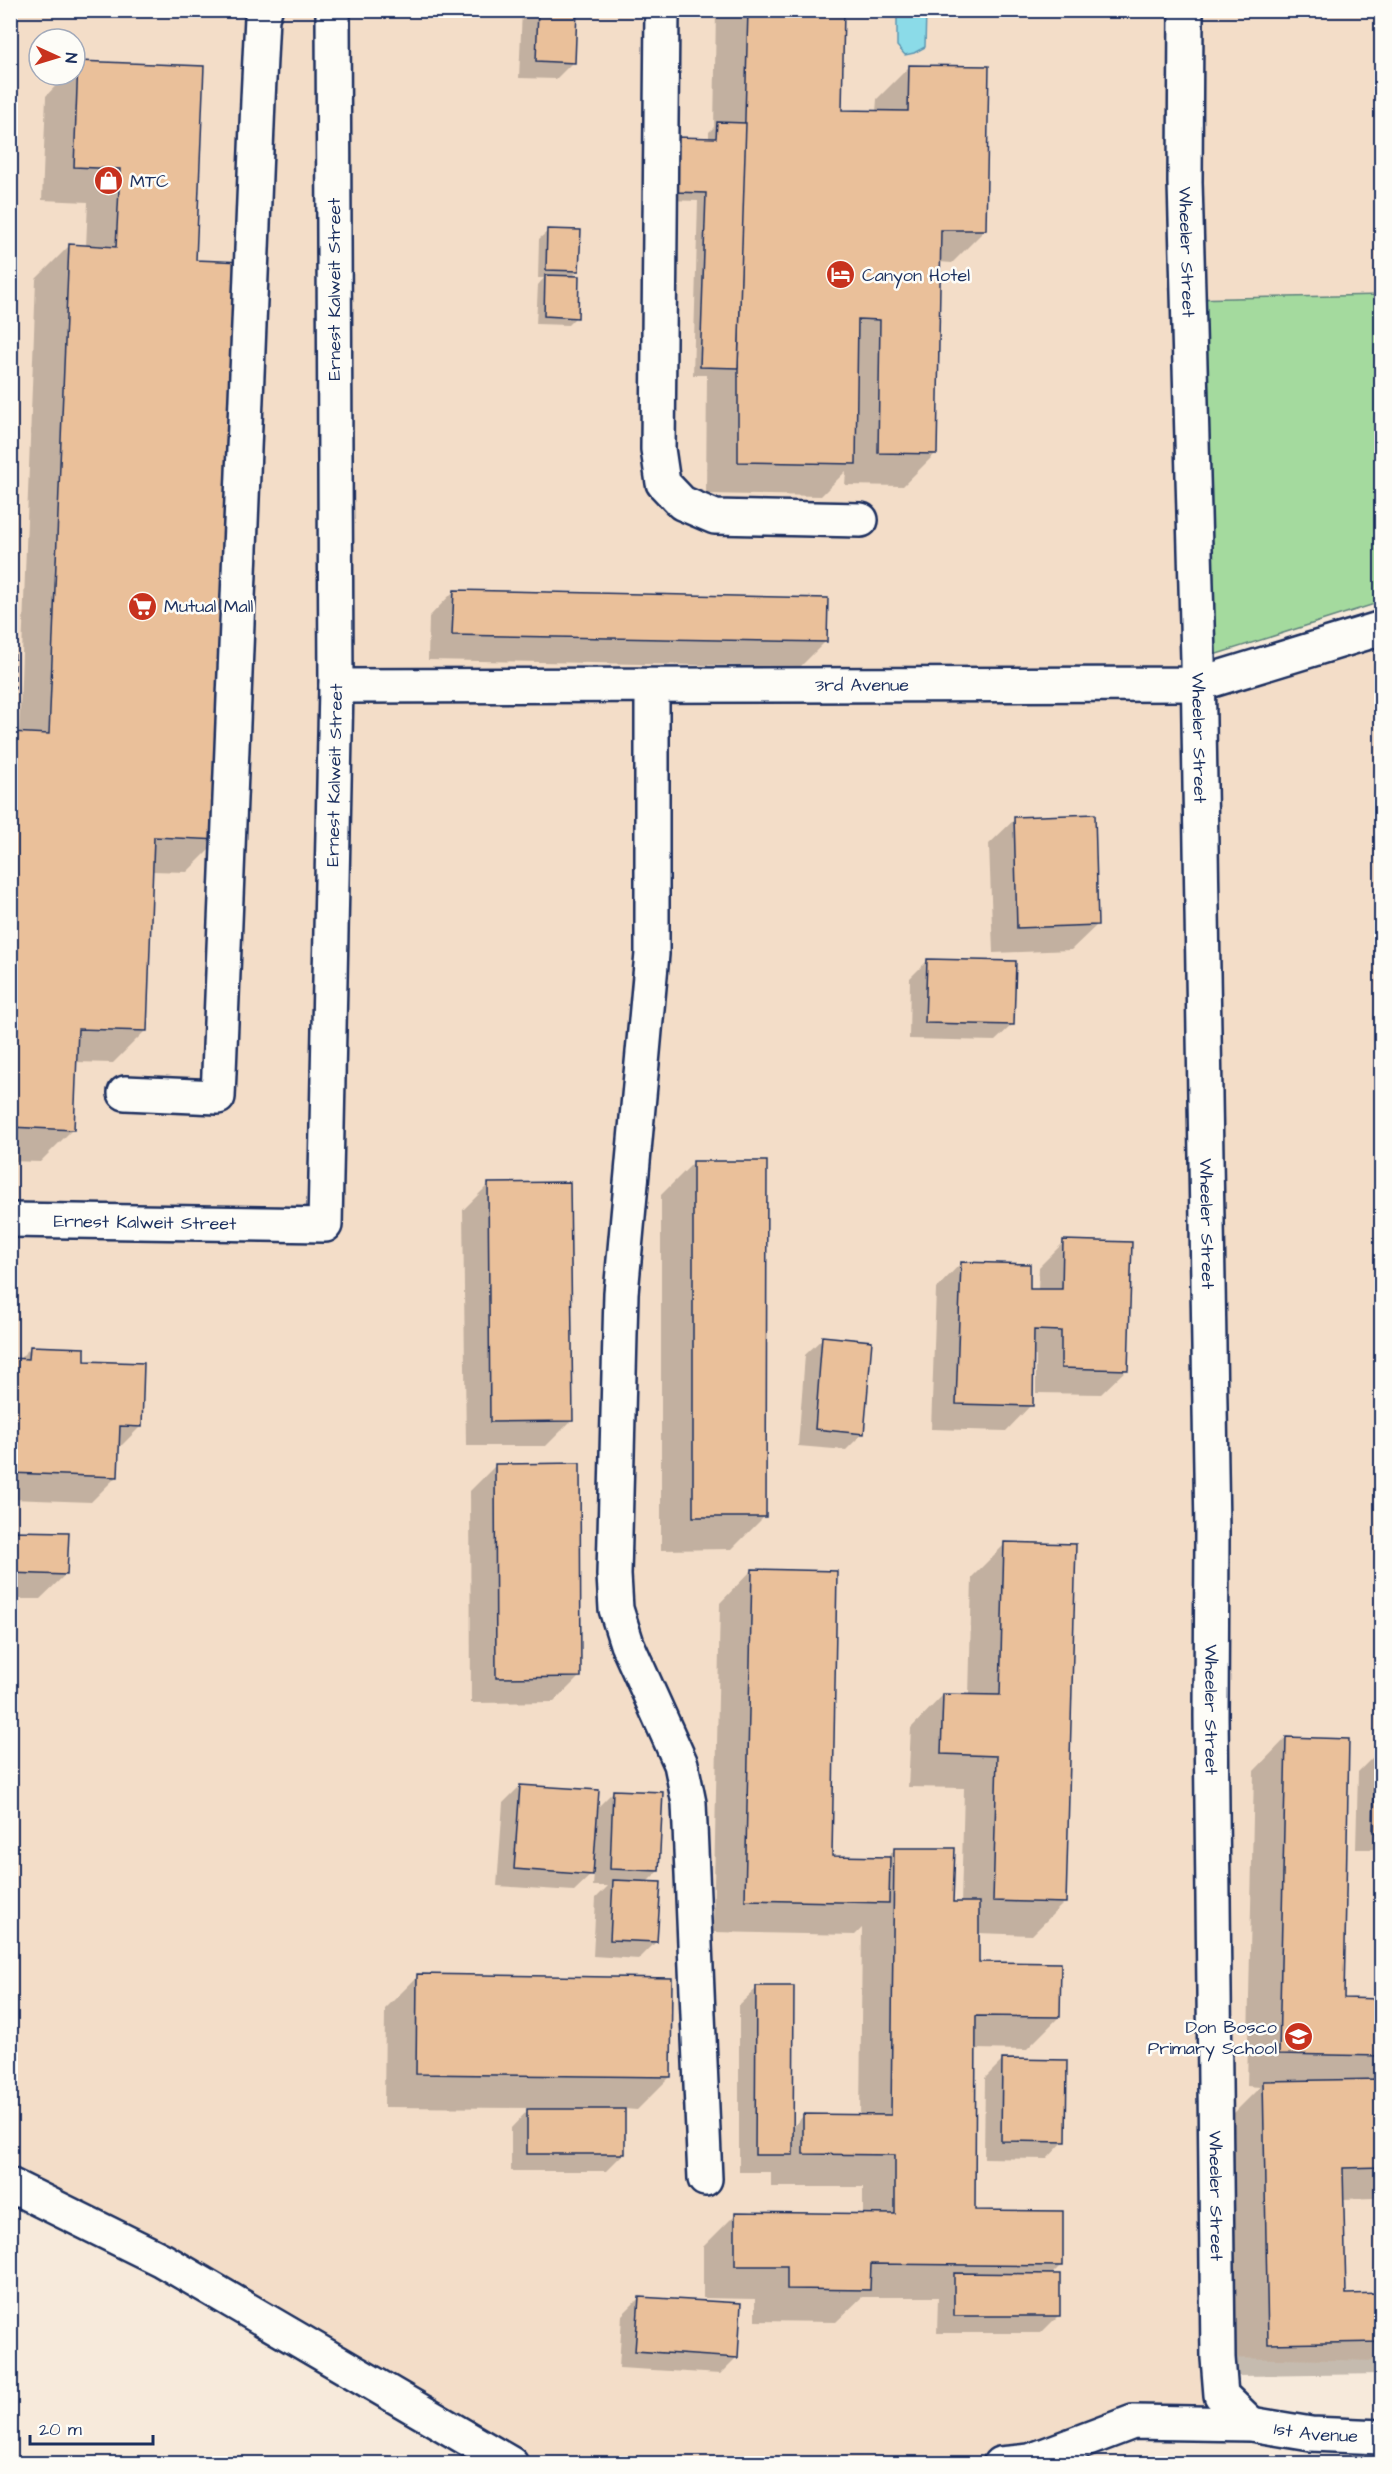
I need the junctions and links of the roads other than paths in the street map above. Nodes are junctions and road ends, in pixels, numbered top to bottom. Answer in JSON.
{"nodes":[{"id":1,"x":265,"y":10,"type":"edge"},
{"id":2,"x":333,"y":10,"type":"edge"},
{"id":3,"x":662,"y":10,"type":"edge"},
{"id":4,"x":1186,"y":10,"type":"edge"},
{"id":5,"x":861,"y":520,"type":"dead end"},
{"id":6,"x":1382,"y":628,"type":"edge"},
{"id":7,"x":1199,"y":684,"type":"junction"},
{"id":8,"x":336,"y":686,"type":"junction"},
{"id":9,"x":652,"y":687,"type":"junction"},
{"id":10,"x":125,"y":1093,"type":"dead end"},
{"id":11,"x":10,"y":1220,"type":"edge"},
{"id":12,"x":705,"y":2180,"type":"dead end"},
{"id":13,"x":10,"y":2185,"type":"edge"},
{"id":14,"x":1251,"y":2424,"type":"junction"},
{"id":15,"x":1382,"y":2437,"type":"edge"},
{"id":16,"x":511,"y":2463,"type":"edge"},
{"id":17,"x":1000,"y":2463,"type":"edge"}],
"edges":[{"from":1,"to":10,"type":"main road"},
{"from":2,"to":8,"type":"main road","name":"Ernest Kalweit Street"},
{"from":3,"to":5,"type":"main road"},
{"from":4,"to":7,"type":"main road","name":"Wheeler Street"},
{"from":6,"to":7,"type":"main road","name":"3rd Avenue"},
{"from":7,"to":9,"type":"main road","name":"3rd Avenue"},
{"from":7,"to":14,"type":"main road","name":"Wheeler Street"},
{"from":8,"to":9,"type":"main road","name":"3rd Avenue"},
{"from":8,"to":11,"type":"main road","name":"Ernest Kalweit Street"},
{"from":9,"to":12,"type":"main road"},
{"from":13,"to":16,"type":"main road"},
{"from":14,"to":15,"type":"main road","name":"1st Avenue"},
{"from":14,"to":17,"type":"main road","name":"1st Avenue"}]}
